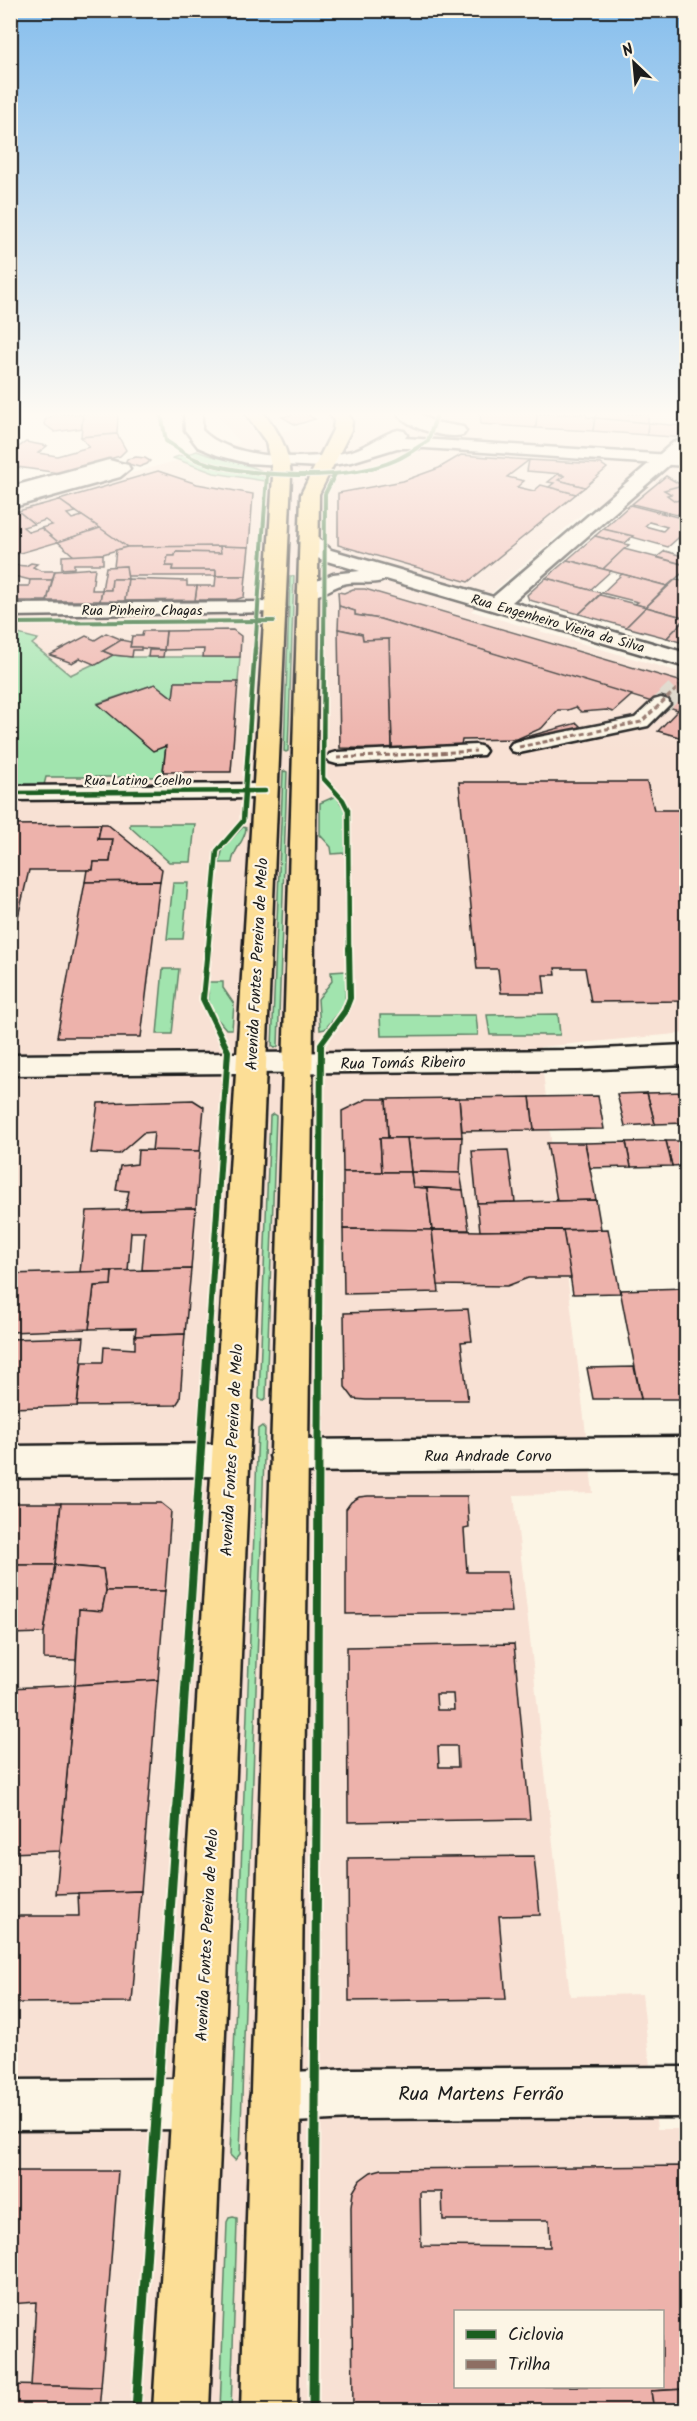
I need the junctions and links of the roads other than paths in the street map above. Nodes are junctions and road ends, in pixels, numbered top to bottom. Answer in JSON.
{"nodes":[{"id":1,"x":279,"y":527,"type":"edge"},
{"id":2,"x":309,"y":527,"type":"edge"},
{"id":3,"x":588,"y":527,"type":"edge"},
{"id":4,"x":309,"y":541,"type":"junction"},
{"id":5,"x":395,"y":576,"type":"junction"},
{"id":6,"x":489,"y":581,"type":"dead end"},
{"id":7,"x":308,"y":592,"type":"junction"},
{"id":8,"x":470,"y":598,"type":"junction"},
{"id":9,"x":496,"y":605,"type":"junction"},
{"id":10,"x":10,"y":610,"type":"edge"},
{"id":11,"x":275,"y":615,"type":"junction"},
{"id":12,"x":10,"y":623,"type":"edge"},
{"id":13,"x":687,"y":660,"type":"edge"},
{"id":14,"x":661,"y":704,"type":"tunnel mouth"},
{"id":15,"x":519,"y":747,"type":"dead end"},
{"id":16,"x":476,"y":751,"type":"dead end"},
{"id":17,"x":337,"y":758,"type":"dead end"},
{"id":18,"x":265,"y":791,"type":"junction"},
{"id":19,"x":10,"y":793,"type":"edge"},
{"id":20,"x":687,"y":1055,"type":"edge"},
{"id":21,"x":251,"y":1063,"type":"junction"},
{"id":22,"x":298,"y":1063,"type":"junction"},
{"id":23,"x":10,"y":1065,"type":"edge"},
{"id":24,"x":687,"y":1453,"type":"edge"},
{"id":25,"x":289,"y":1456,"type":"junction"},
{"id":26,"x":231,"y":1460,"type":"junction"},
{"id":27,"x":10,"y":1462,"type":"edge"},
{"id":28,"x":687,"y":2091,"type":"edge"},
{"id":29,"x":275,"y":2098,"type":"junction"},
{"id":30,"x":197,"y":2104,"type":"junction"},
{"id":31,"x":10,"y":2105,"type":"edge"},
{"id":32,"x":181,"y":2410,"type":"edge"},
{"id":33,"x":269,"y":2410,"type":"edge"}],
"edges":[{"from":1,"to":11,"type":"main road","name":"Avenida Fontes Pereira de Melo"},
{"from":2,"to":4,"type":"main road"},
{"from":3,"to":9,"type":"street"},
{"from":4,"to":5,"type":"street","name":"Rua Engenheiro Vieira da Silva"},
{"from":4,"to":7,"type":"main road"},
{"from":5,"to":7,"type":"street","name":"Rua Engenheiro Vieira da Silva"},
{"from":5,"to":8,"type":"street","name":"Rua Engenheiro Vieira da Silva"},
{"from":6,"to":8,"type":"street"},
{"from":7,"to":22,"type":"main road"},
{"from":8,"to":9,"type":"street","name":"Rua Engenheiro Vieira da Silva"},
{"from":9,"to":13,"type":"street","name":"Rua Engenheiro Vieira da Silva"},
{"from":10,"to":11,"type":"street","name":"Rua Pinheiro Chagas"},
{"from":11,"to":12,"type":"street","name":"Rua Pinheiro Chagas"},
{"from":11,"to":18,"type":"main road","name":"Avenida Fontes Pereira de Melo"},
{"from":14,"to":15,"type":"street"},
{"from":16,"to":17,"type":"street"},
{"from":18,"to":19,"type":"street","name":"Rua Latino Coelho"},
{"from":18,"to":21,"type":"main road","name":"Avenida Fontes Pereira de Melo"},
{"from":20,"to":22,"type":"street","name":"Rua Tomás Ribeiro"},
{"from":21,"to":22,"type":"street","name":"Rua Tomás Ribeiro"},
{"from":21,"to":23,"type":"street","name":"Rua Tomás Ribeiro"},
{"from":21,"to":26,"type":"main road","name":"Avenida Fontes Pereira de Melo"},
{"from":22,"to":25,"type":"main road"},
{"from":24,"to":25,"type":"street","name":"Rua Andrade Corvo"},
{"from":25,"to":29,"type":"main road"},
{"from":26,"to":27,"type":"street"},
{"from":26,"to":30,"type":"main road","name":"Avenida Fontes Pereira de Melo"},
{"from":28,"to":29,"type":"street","name":"Rua Martens Ferrão"},
{"from":29,"to":33,"type":"main road"},
{"from":30,"to":31,"type":"street"},
{"from":30,"to":32,"type":"main road","name":"Avenida Fontes Pereira de Melo"}]}
